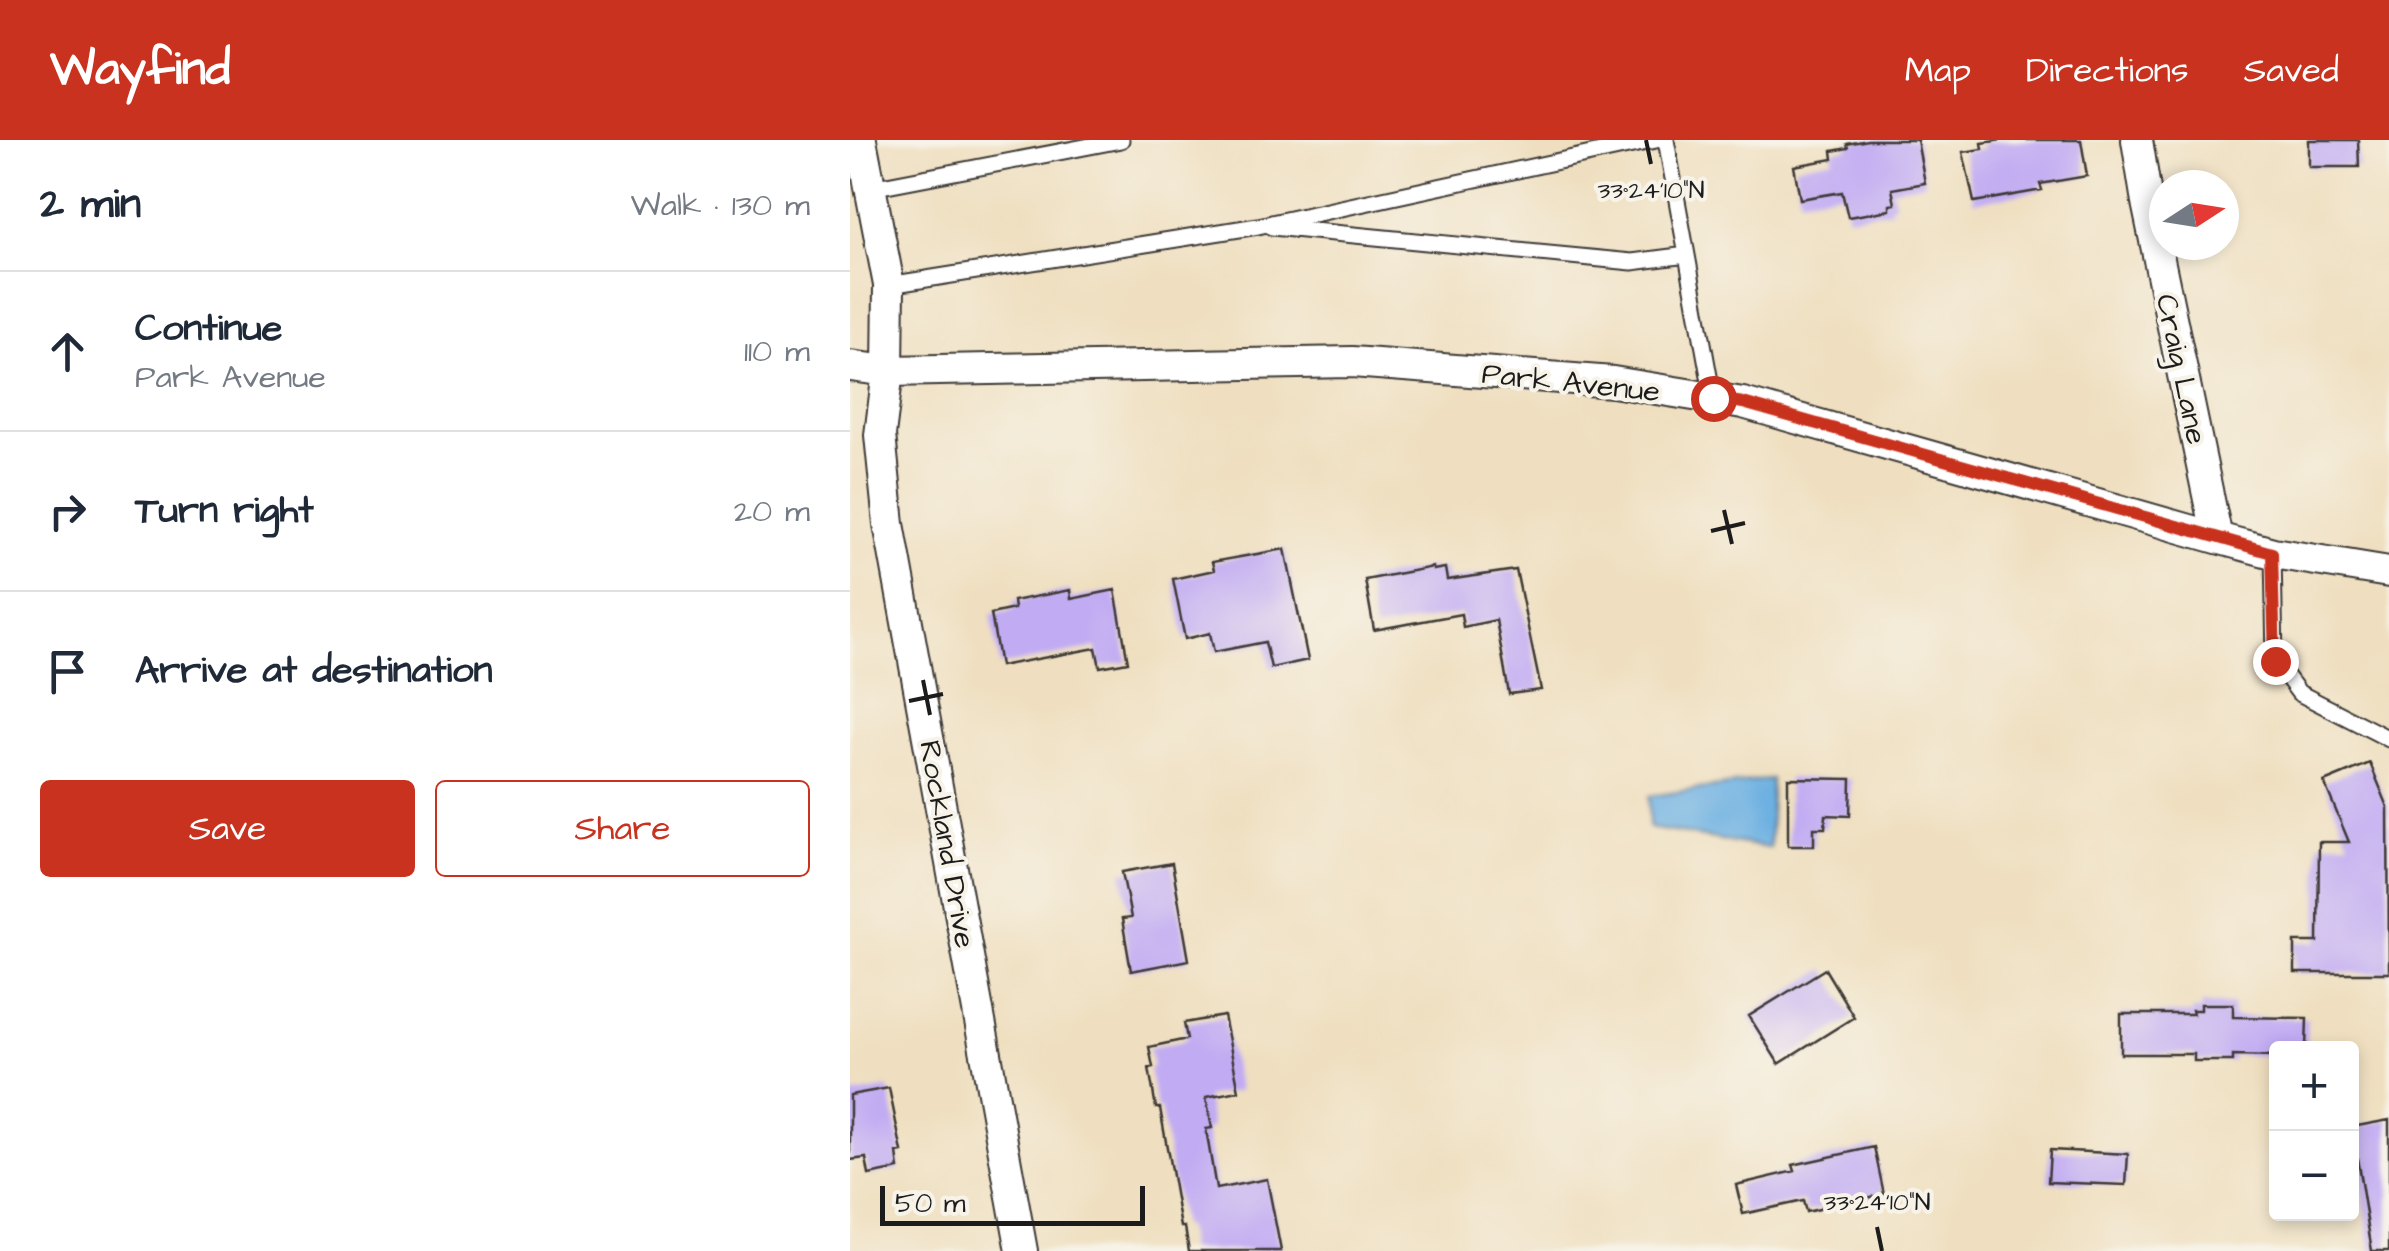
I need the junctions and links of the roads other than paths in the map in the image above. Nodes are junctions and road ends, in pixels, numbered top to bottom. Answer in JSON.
{"nodes":[{"id":1,"x":862,"y":140,"type":"edge"},
{"id":2,"x":1121,"y":140,"type":"edge"},
{"id":3,"x":1656,"y":140,"type":"edge"},
{"id":4,"x":1666,"y":140,"type":"edge"},
{"id":5,"x":2138,"y":140,"type":"edge"},
{"id":6,"x":870,"y":188,"type":"junction"},
{"id":7,"x":1258,"y":226,"type":"junction"},
{"id":8,"x":1687,"y":255,"type":"junction"},
{"id":9,"x":889,"y":285,"type":"junction"},
{"id":10,"x":850,"y":366,"type":"edge"},
{"id":11,"x":888,"y":371,"type":"junction"},
{"id":12,"x":1713,"y":398,"type":"junction"},
{"id":13,"x":2217,"y":538,"type":"junction"},
{"id":14,"x":2272,"y":553,"type":"junction"},
{"id":15,"x":2389,"y":572,"type":"edge"},
{"id":16,"x":2389,"y":739,"type":"edge"},
{"id":17,"x":1022,"y":1251,"type":"edge"}],
"edges":[{"from":1,"to":6,"type":"street","name":"Rockland Drive"},
{"from":2,"to":6,"type":"lane"},
{"from":3,"to":7,"type":"lane"},
{"from":4,"to":8,"type":"lane"},
{"from":5,"to":13,"type":"street","name":"Craig Lane"},
{"from":6,"to":9,"type":"street","name":"Rockland Drive"},
{"from":7,"to":8,"type":"lane"},
{"from":7,"to":9,"type":"lane"},
{"from":8,"to":12,"type":"lane"},
{"from":9,"to":11,"type":"street","name":"Rockland Drive"},
{"from":10,"to":11,"type":"street","name":"Park Avenue"},
{"from":11,"to":12,"type":"street","name":"Park Avenue"},
{"from":11,"to":17,"type":"street","name":"Rockland Drive"},
{"from":12,"to":13,"type":"street","name":"Park Avenue"},
{"from":13,"to":14,"type":"street","name":"Park Avenue"},
{"from":14,"to":15,"type":"street","name":"Park Avenue"},
{"from":14,"to":16,"type":"lane"}]}
